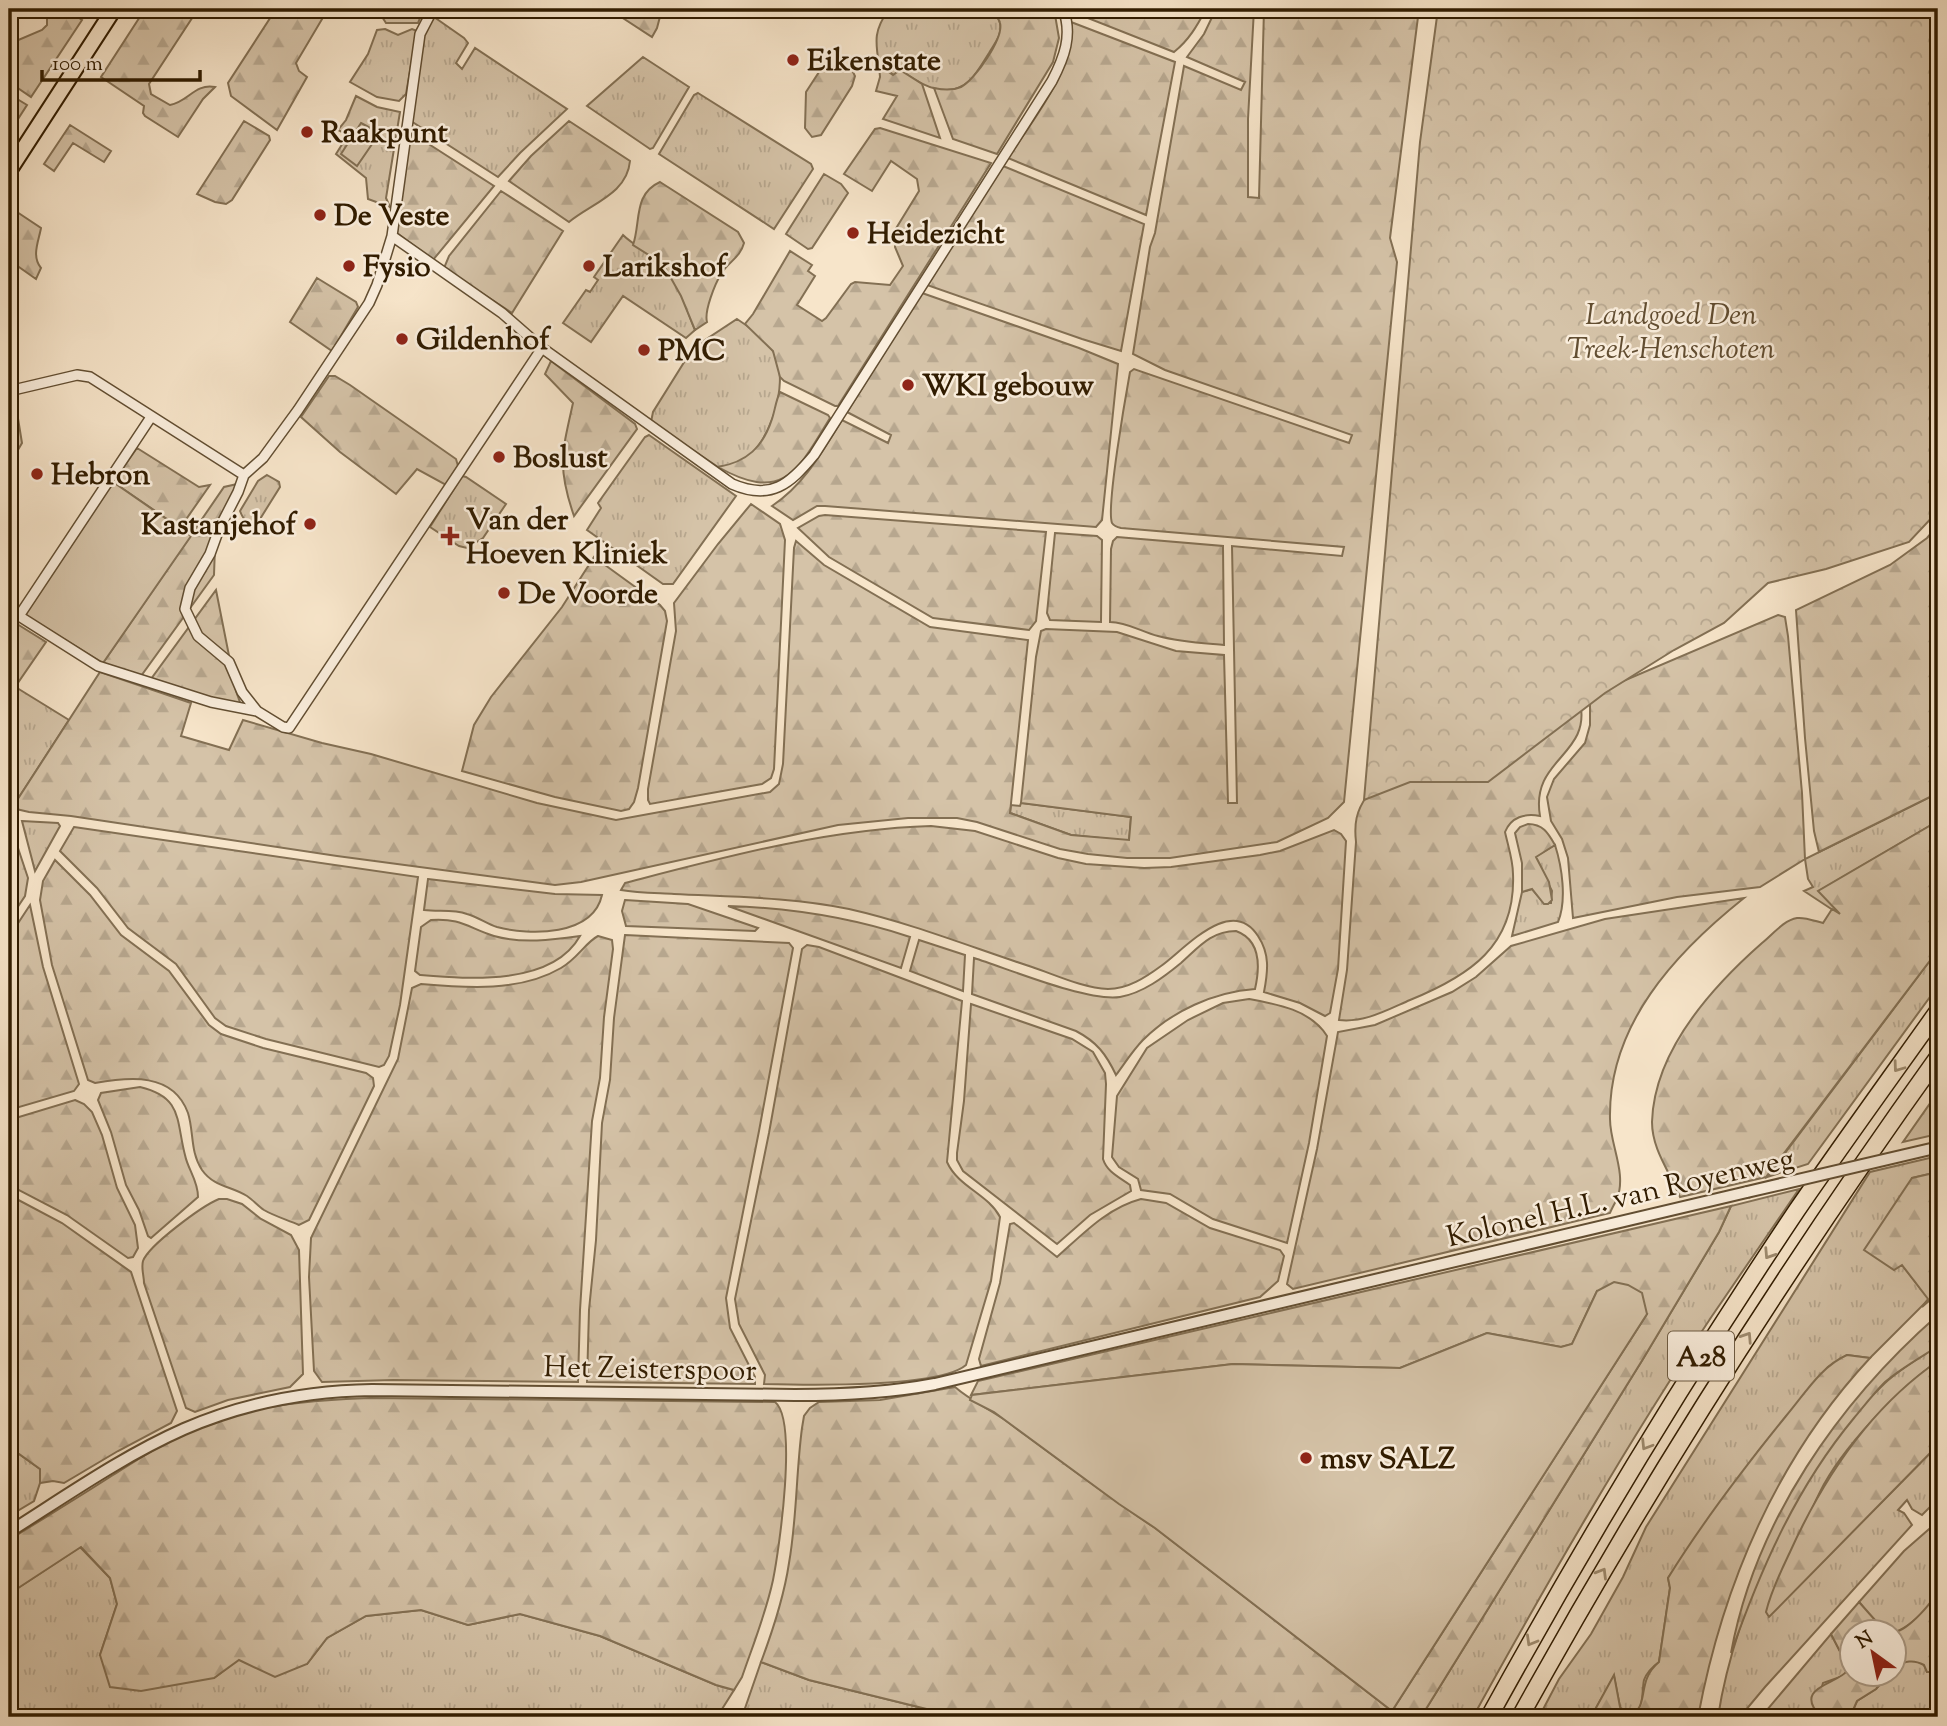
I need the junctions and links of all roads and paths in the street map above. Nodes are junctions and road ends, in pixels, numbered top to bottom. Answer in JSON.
{"nodes":[{"id":1,"x":114,"y":9,"type":"edge"},
{"id":2,"x":433,"y":9,"type":"edge"},
{"id":3,"x":1063,"y":9,"type":"edge"},
{"id":4,"x":9,"y":171,"type":"edge"},
{"id":5,"x":392,"y":236,"type":"junction"},
{"id":6,"x":542,"y":348,"type":"junction"},
{"id":7,"x":9,"y":391,"type":"edge"},
{"id":8,"x":151,"y":417,"type":"junction"},
{"id":9,"x":244,"y":475,"type":"junction"},
{"id":10,"x":9,"y":610,"type":"edge"},
{"id":11,"x":19,"y":616,"type":"junction"},
{"id":12,"x":257,"y":711,"type":"junction"},
{"id":13,"x":1938,"y":1011,"type":"edge"},
{"id":14,"x":1938,"y":1058,"type":"edge"},
{"id":15,"x":1937,"y":1148,"type":"edge"},
{"id":16,"x":1313,"y":1295,"type":"joint"},
{"id":17,"x":9,"y":1532,"type":"edge"},
{"id":18,"x":1489,"y":1717,"type":"edge"},
{"id":19,"x":1520,"y":1717,"type":"edge"}],
"edges":[{"from":1,"to":4,"type":"main road"},
{"from":2,"to":5,"type":"street"},
{"from":3,"to":6,"type":"street"},
{"from":5,"to":6,"type":"street"},
{"from":5,"to":9,"type":"street"},
{"from":6,"to":12,"type":"street"},
{"from":7,"to":8,"type":"street"},
{"from":8,"to":9,"type":"street"},
{"from":8,"to":11,"type":"street"},
{"from":9,"to":12,"type":"street"},
{"from":10,"to":11,"type":"street"},
{"from":11,"to":12,"type":"street"},
{"from":13,"to":18,"type":"highway","number":"A28","one_way":true},
{"from":19,"to":14,"type":"highway","number":"A28","one_way":true},
{"from":15,"to":16,"type":"street","name":"Kolonel H.L. van Royenweg","bridge":true},
{"from":16,"to":17,"type":"street","name":"Het Zeisterspoor"}]}
